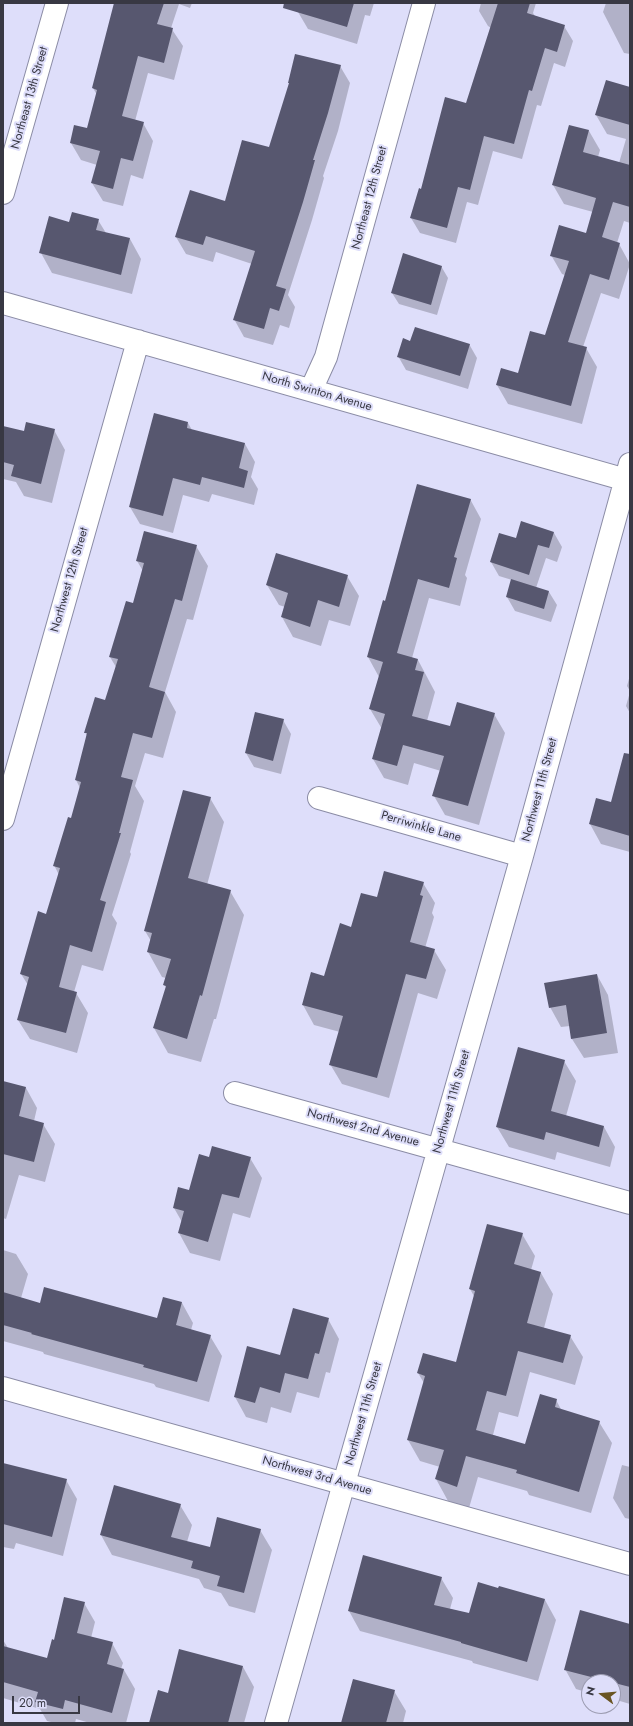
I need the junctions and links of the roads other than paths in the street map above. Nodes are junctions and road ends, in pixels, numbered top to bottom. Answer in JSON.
{"nodes":[{"id":1,"x":57,"y":3,"type":"edge"},
{"id":2,"x":424,"y":3,"type":"edge"},
{"id":3,"x":3,"y":193,"type":"edge"},
{"id":4,"x":3,"y":303,"type":"edge"},
{"id":5,"x":138,"y":341,"type":"junction"},
{"id":6,"x":311,"y":390,"type":"junction"},
{"id":7,"x":628,"y":475,"type":"edge"},
{"id":8,"x":319,"y":798,"type":"dead end"},
{"id":9,"x":3,"y":819,"type":"edge"},
{"id":10,"x":522,"y":856,"type":"junction"},
{"id":11,"x":235,"y":1093,"type":"dead end"},
{"id":12,"x":439,"y":1149,"type":"junction"},
{"id":13,"x":630,"y":1203,"type":"edge"},
{"id":14,"x":3,"y":1388,"type":"edge"},
{"id":15,"x":344,"y":1484,"type":"junction"},
{"id":16,"x":630,"y":1564,"type":"edge"},
{"id":17,"x":276,"y":1723,"type":"edge"}],
"edges":[{"from":1,"to":3,"type":"street","name":"Northeast 13th Street"},
{"from":2,"to":6,"type":"street","name":"Northeast 12th Street"},
{"from":4,"to":5,"type":"street","name":"North Swinton Avenue"},
{"from":5,"to":6,"type":"street","name":"North Swinton Avenue"},
{"from":5,"to":9,"type":"street","name":"Northwest 12th Street"},
{"from":6,"to":7,"type":"street","name":"North Swinton Avenue"},
{"from":7,"to":10,"type":"street","name":"Northwest 11th Street"},
{"from":8,"to":10,"type":"street","name":"Perriwinkle Lane"},
{"from":10,"to":12,"type":"street","name":"Northwest 11th Street"},
{"from":11,"to":12,"type":"street","name":"Northwest 2nd Avenue"},
{"from":12,"to":13,"type":"street","name":"Northwest 2nd Avenue"},
{"from":12,"to":15,"type":"street","name":"Northwest 11th Street"},
{"from":14,"to":15,"type":"street","name":"Northwest 3rd Avenue"},
{"from":15,"to":16,"type":"street","name":"Northwest 3rd Avenue"},
{"from":15,"to":17,"type":"street","name":"Northwest 11th Street"}]}
